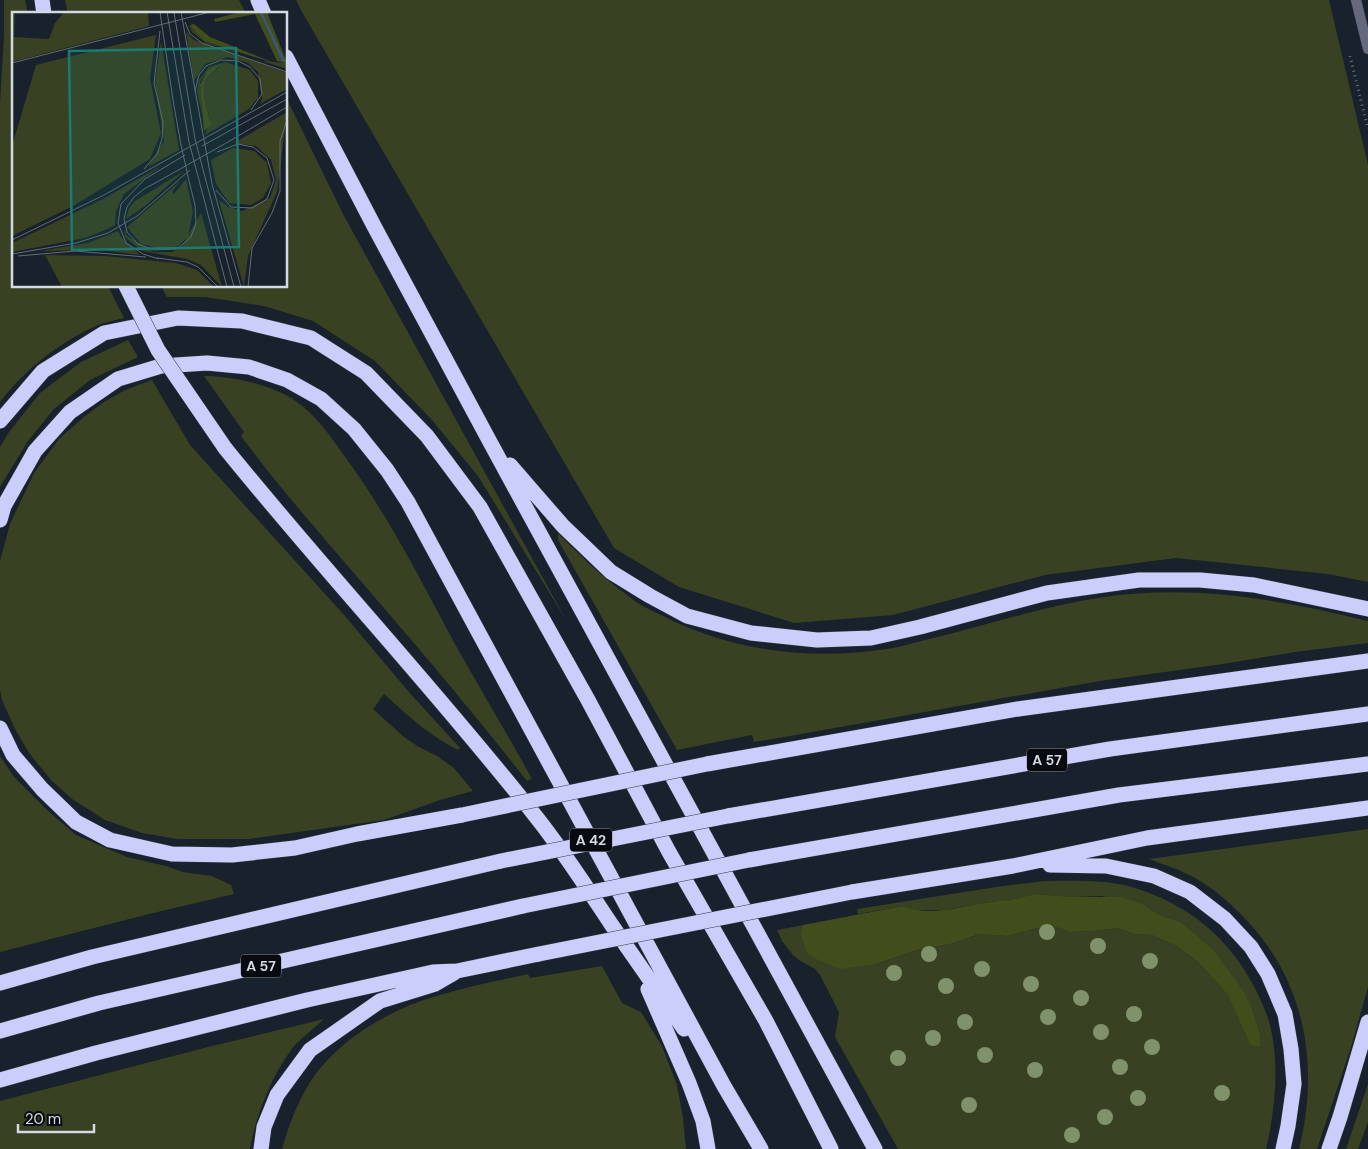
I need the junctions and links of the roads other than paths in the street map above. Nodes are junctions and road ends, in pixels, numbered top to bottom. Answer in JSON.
{"nodes":[{"id":1,"x":258,"y":0,"type":"edge"},
{"id":2,"x":1356,"y":0,"type":"edge"},
{"id":3,"x":263,"y":12,"type":"edge"},
{"id":4,"x":1368,"y":48,"type":"edge"},
{"id":5,"x":288,"y":61,"type":"edge"},
{"id":6,"x":127,"y":288,"type":"edge"},
{"id":7,"x":0,"y":421,"type":"edge"},
{"id":8,"x":490,"y":442,"type":"junction"},
{"id":9,"x":0,"y":520,"type":"edge"},
{"id":10,"x":1368,"y":609,"type":"edge"},
{"id":11,"x":1368,"y":661,"type":"edge"},
{"id":12,"x":1368,"y":714,"type":"edge"},
{"id":13,"x":0,"y":728,"type":"edge"},
{"id":14,"x":1368,"y":764,"type":"edge"},
{"id":15,"x":1368,"y":808,"type":"edge"},
{"id":16,"x":1013,"y":866,"type":"junction"},
{"id":17,"x":634,"y":958,"type":"junction"},
{"id":18,"x":457,"y":971,"type":"junction"},
{"id":19,"x":0,"y":983,"type":"edge"},
{"id":20,"x":1368,"y":1022,"type":"edge"},
{"id":21,"x":0,"y":1031,"type":"edge"},
{"id":22,"x":0,"y":1080,"type":"edge"},
{"id":23,"x":724,"y":1086,"type":"junction"},
{"id":24,"x":261,"y":1149,"type":"edge"},
{"id":25,"x":708,"y":1149,"type":"edge"},
{"id":26,"x":761,"y":1149,"type":"edge"},
{"id":27,"x":832,"y":1149,"type":"edge"},
{"id":28,"x":875,"y":1149,"type":"edge"},
{"id":29,"x":1283,"y":1149,"type":"edge"},
{"id":30,"x":1328,"y":1149,"type":"edge"}],
"edges":[{"from":1,"to":3,"type":"highway"},
{"from":2,"to":4,"type":"street"},
{"from":5,"to":8,"type":"highway"},
{"from":6,"to":17,"type":"highway","bridge":true},
{"from":7,"to":27,"type":"highway"},
{"from":8,"to":10,"type":"highway"},
{"from":8,"to":28,"type":"highway"},
{"from":9,"to":23,"type":"highway","number":"A 42"},
{"from":11,"to":13,"type":"highway","bridge":true},
{"from":12,"to":19,"type":"highway","number":"A 57","bridge":true},
{"from":14,"to":21,"type":"highway","number":"A 57","bridge":true},
{"from":15,"to":16,"type":"highway"},
{"from":16,"to":18,"type":"highway","bridge":true},
{"from":16,"to":29,"type":"highway"},
{"from":17,"to":23,"type":"highway","number":"A 42"},
{"from":17,"to":25,"type":"highway"},
{"from":18,"to":22,"type":"highway"},
{"from":18,"to":24,"type":"highway"},
{"from":20,"to":30,"type":"highway"},
{"from":23,"to":26,"type":"highway","number":"A 42"}]}
